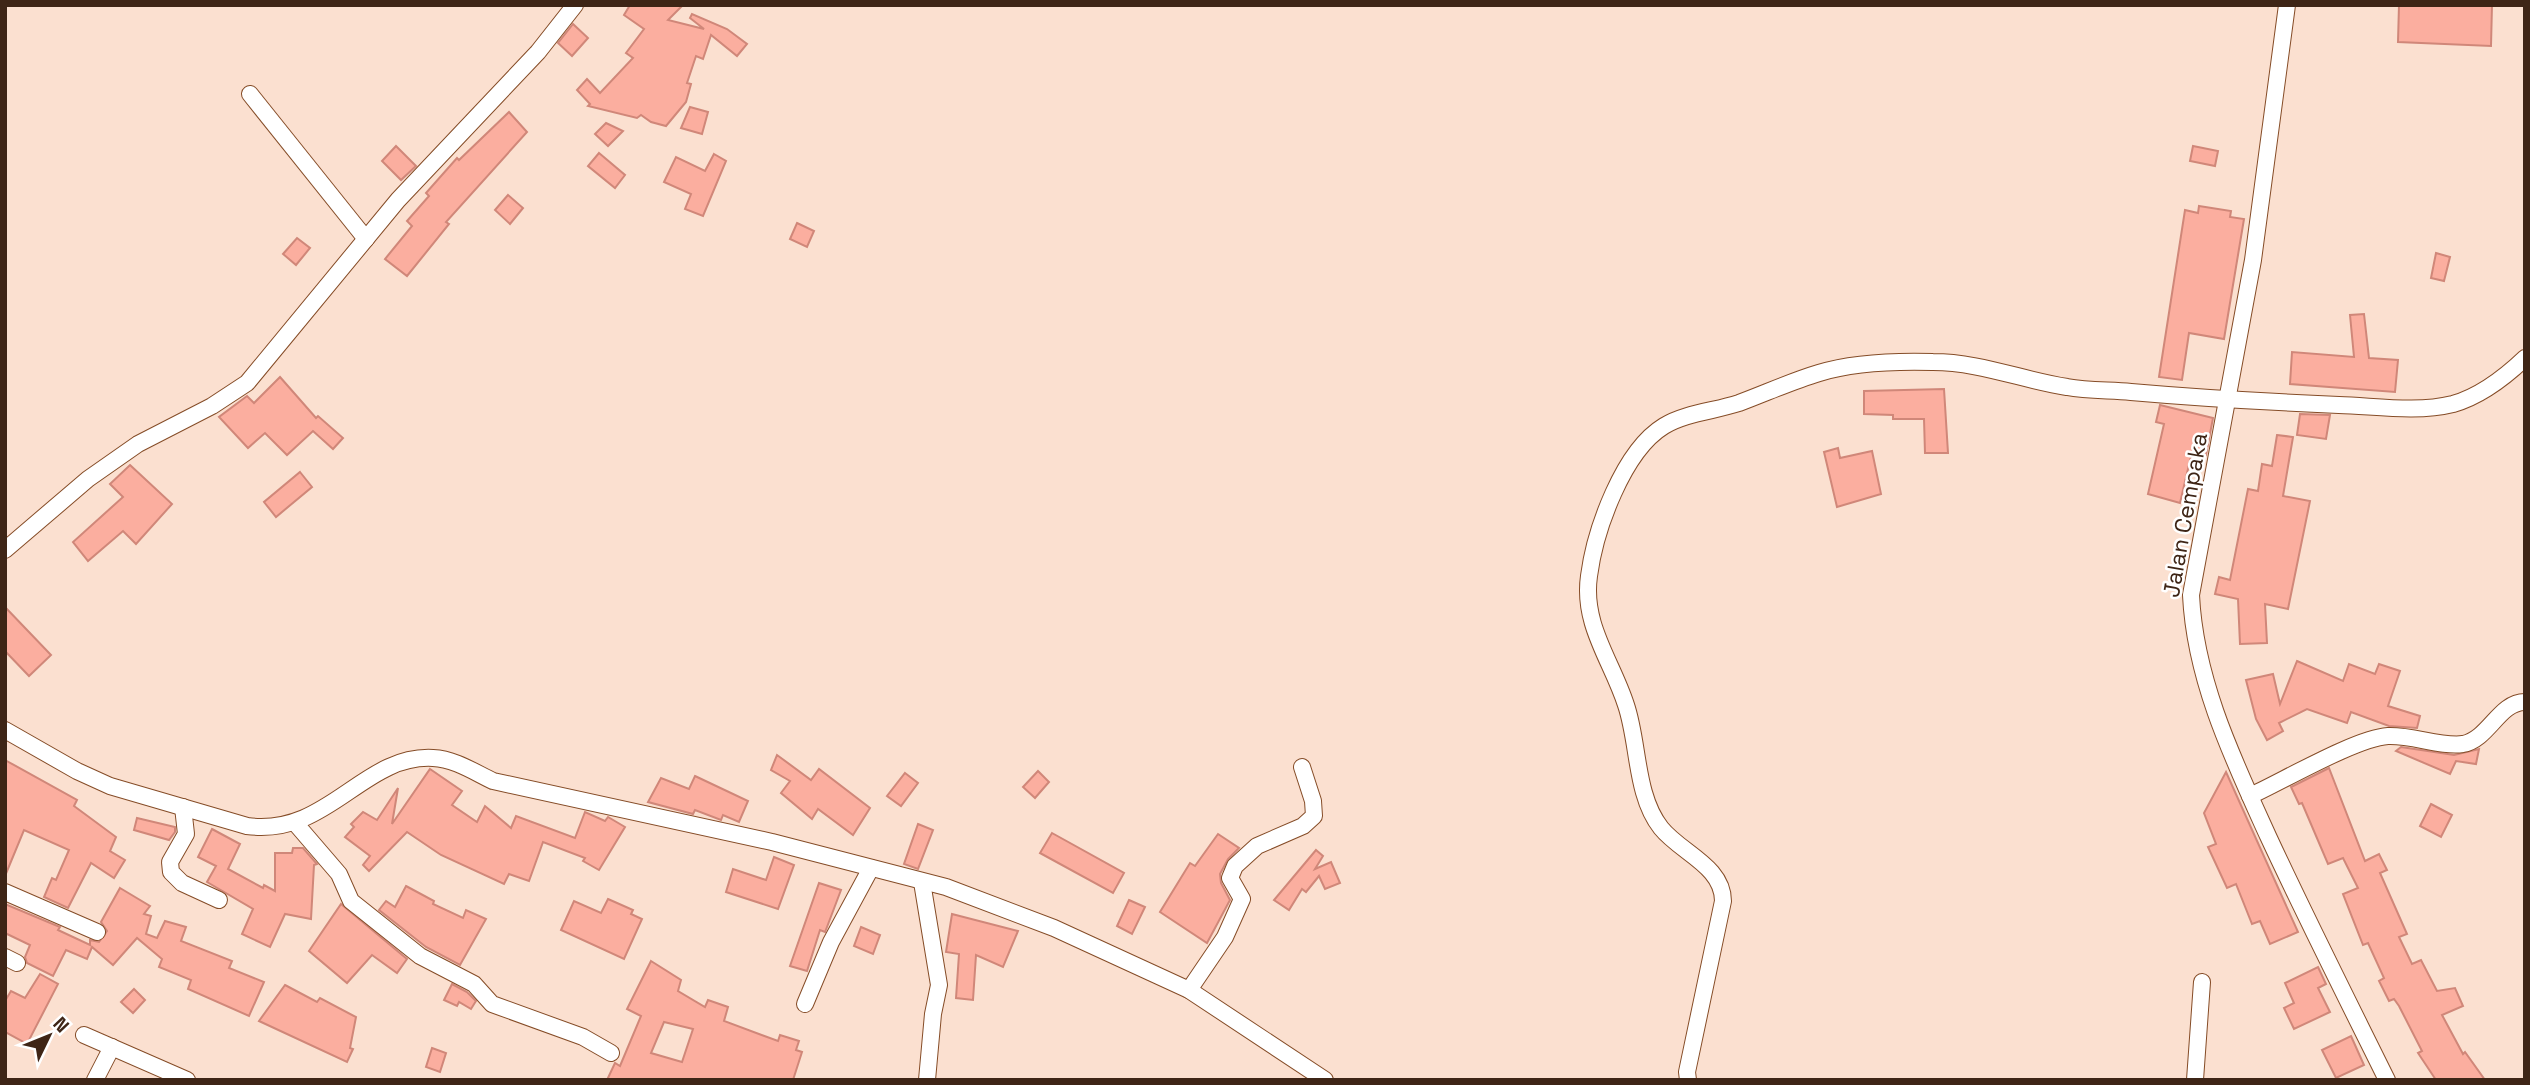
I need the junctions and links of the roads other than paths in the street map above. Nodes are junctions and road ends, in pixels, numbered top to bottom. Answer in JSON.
{"nodes":[{"id":1,"x":575,"y":5,"type":"edge"},
{"id":2,"x":2287,"y":5,"type":"edge"},
{"id":3,"x":250,"y":94,"type":"dead end"},
{"id":4,"x":366,"y":239,"type":"junction"},
{"id":5,"x":2525,"y":358,"type":"edge"},
{"id":6,"x":2228,"y":406,"type":"junction"},
{"id":7,"x":5,"y":550,"type":"edge"},
{"id":8,"x":2525,"y":702,"type":"edge"},
{"id":9,"x":5,"y":730,"type":"edge"},
{"id":10,"x":1302,"y":767,"type":"dead end"},
{"id":11,"x":2250,"y":796,"type":"junction"},
{"id":12,"x":184,"y":817,"type":"junction"},
{"id":13,"x":296,"y":824,"type":"junction"},
{"id":14,"x":871,"y":869,"type":"junction"},
{"id":15,"x":922,"y":882,"type":"junction"},
{"id":16,"x":5,"y":892,"type":"edge"},
{"id":17,"x":219,"y":900,"type":"dead end"},
{"id":18,"x":97,"y":932,"type":"dead end"},
{"id":19,"x":2203,"y":982,"type":"dead end"},
{"id":20,"x":1189,"y":990,"type":"junction"},
{"id":21,"x":805,"y":1004,"type":"dead end"},
{"id":22,"x":84,"y":1035,"type":"dead end"},
{"id":23,"x":112,"y":1047,"type":"junction"},
{"id":24,"x":611,"y":1054,"type":"dead end"},
{"id":25,"x":2385,"y":1079,"type":"edge"},
{"id":26,"x":95,"y":1080,"type":"edge"},
{"id":27,"x":187,"y":1080,"type":"edge"},
{"id":28,"x":928,"y":1080,"type":"edge"},
{"id":29,"x":1325,"y":1080,"type":"edge"},
{"id":30,"x":1688,"y":1080,"type":"edge"},
{"id":31,"x":2195,"y":1080,"type":"edge"}],
"edges":[{"from":1,"to":4,"type":"street"},
{"from":2,"to":6,"type":"street","name":"Jalan Cempaka"},
{"from":3,"to":4,"type":"street"},
{"from":4,"to":7,"type":"street"},
{"from":5,"to":6,"type":"street"},
{"from":6,"to":11,"type":"street","name":"Jalan Cempaka"},
{"from":6,"to":30,"type":"street"},
{"from":8,"to":11,"type":"street"},
{"from":9,"to":12,"type":"street"},
{"from":10,"to":20,"type":"street"},
{"from":11,"to":25,"type":"street","name":"Jalan Cempaka"},
{"from":12,"to":13,"type":"street"},
{"from":12,"to":17,"type":"street"},
{"from":13,"to":14,"type":"street"},
{"from":13,"to":24,"type":"street"},
{"from":14,"to":15,"type":"street"},
{"from":14,"to":21,"type":"street"},
{"from":15,"to":20,"type":"street"},
{"from":15,"to":28,"type":"street"},
{"from":16,"to":18,"type":"street"},
{"from":19,"to":31,"type":"street"},
{"from":20,"to":29,"type":"street"},
{"from":22,"to":23,"type":"street"},
{"from":23,"to":26,"type":"street"},
{"from":23,"to":27,"type":"street"}]}
